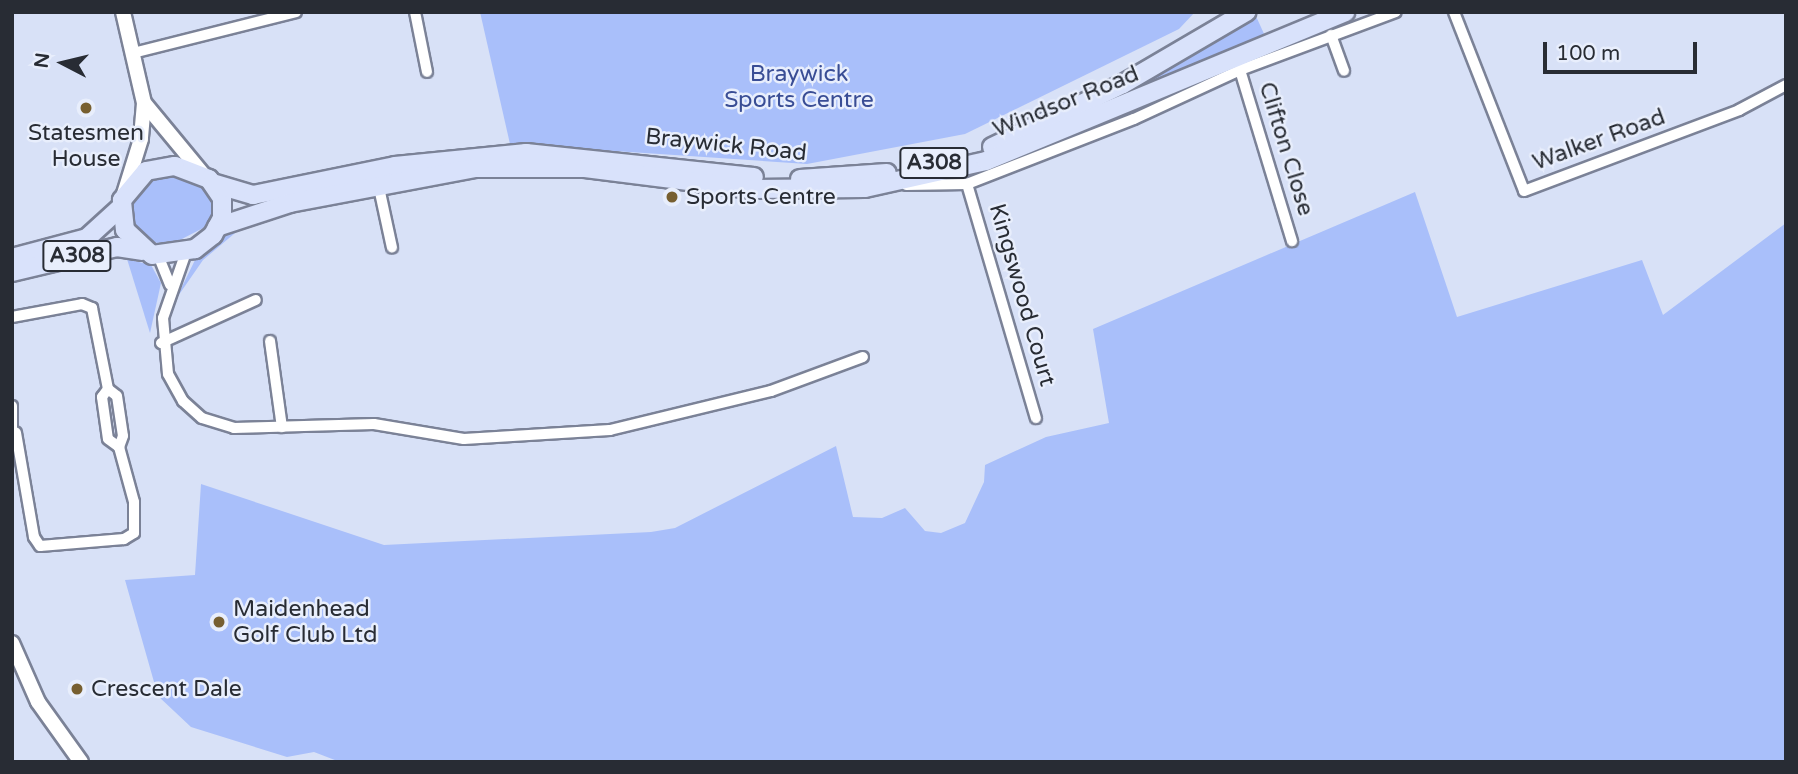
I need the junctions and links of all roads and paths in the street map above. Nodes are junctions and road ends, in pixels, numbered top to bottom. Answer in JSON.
{"nodes":[{"id":1,"x":123,"y":12,"type":"edge"},
{"id":2,"x":296,"y":12,"type":"edge"},
{"id":3,"x":415,"y":12,"type":"edge"},
{"id":4,"x":1246,"y":12,"type":"edge"},
{"id":5,"x":1345,"y":12,"type":"edge"},
{"id":6,"x":1396,"y":12,"type":"edge"},
{"id":7,"x":1454,"y":12,"type":"edge"},
{"id":8,"x":1331,"y":35,"type":"junction"},
{"id":9,"x":132,"y":53,"type":"junction"},
{"id":10,"x":1240,"y":70,"type":"junction"},
{"id":11,"x":1344,"y":71,"type":"dead end"},
{"id":12,"x":427,"y":72,"type":"dead end"},
{"id":13,"x":1786,"y":85,"type":"edge"},
{"id":14,"x":144,"y":103,"type":"junction"},
{"id":15,"x":207,"y":179,"type":"junction"},
{"id":16,"x":378,"y":183,"type":"junction"},
{"id":17,"x":967,"y":184,"type":"junction"},
{"id":18,"x":865,"y":188,"type":"junction"},
{"id":19,"x":122,"y":201,"type":"junction"},
{"id":20,"x":217,"y":227,"type":"junction"},
{"id":21,"x":1291,"y":241,"type":"dead end"},
{"id":22,"x":392,"y":248,"type":"dead end"},
{"id":23,"x":186,"y":252,"type":"junction"},
{"id":24,"x":150,"y":253,"type":"junction"},
{"id":25,"x":12,"y":258,"type":"edge"},
{"id":26,"x":12,"y":272,"type":"edge"},
{"id":27,"x":170,"y":285,"type":"junction"},
{"id":28,"x":250,"y":300,"type":"dead end"},
{"id":29,"x":12,"y":317,"type":"edge"},
{"id":30,"x":270,"y":341,"type":"dead end"},
{"id":31,"x":162,"y":343,"type":"junction"},
{"id":32,"x":863,"y":357,"type":"dead end"},
{"id":33,"x":12,"y":405,"type":"edge"},
{"id":34,"x":1036,"y":418,"type":"dead end"},
{"id":35,"x":282,"y":427,"type":"junction"},
{"id":36,"x":14,"y":433,"type":"edge"},
{"id":37,"x":12,"y":643,"type":"edge"},
{"id":38,"x":76,"y":760,"type":"edge"}],
"edges":[{"from":1,"to":9,"type":"street"},
{"from":2,"to":9,"type":"street"},
{"from":3,"to":12,"type":"street"},
{"from":4,"to":15,"type":"main road","name":"Braywick Road","number":"A308"},
{"from":5,"to":18,"type":"main road","name":"Windsor Road","number":"A308"},
{"from":6,"to":8,"type":"street"},
{"from":7,"to":13,"type":"street","name":"Walker Road"},
{"from":8,"to":10,"type":"street"},
{"from":8,"to":11,"type":"street"},
{"from":9,"to":14,"type":"street"},
{"from":10,"to":17,"type":"street"},
{"from":10,"to":21,"type":"street","name":"Clifton Close"},
{"from":14,"to":15,"type":"street"},
{"from":14,"to":19,"type":"street"},
{"from":15,"to":19,"type":"main road","number":"A308"},
{"from":15,"to":20,"type":"main road"},
{"from":16,"to":18,"type":"main road","name":"Windsor Road","number":"A308"},
{"from":16,"to":20,"type":"main road","number":"A308"},
{"from":16,"to":22,"type":"street"},
{"from":17,"to":18,"type":"street"},
{"from":17,"to":34,"type":"street","name":"Kingswood Court"},
{"from":19,"to":24,"type":"main road","number":"A308"},
{"from":19,"to":25,"type":"main road","number":"A308"},
{"from":20,"to":23,"type":"main road","number":"A308"},
{"from":23,"to":24,"type":"main road","number":"A308"},
{"from":23,"to":27,"type":"street"},
{"from":24,"to":26,"type":"main road","number":"A308"},
{"from":24,"to":27,"type":"street"},
{"from":27,"to":31,"type":"street"},
{"from":28,"to":31,"type":"street"},
{"from":29,"to":36,"type":"street"},
{"from":30,"to":35,"type":"street"},
{"from":31,"to":35,"type":"street"},
{"from":32,"to":35,"type":"street"},
{"from":33,"to":36,"type":"street"},
{"from":37,"to":38,"type":"street"}]}
